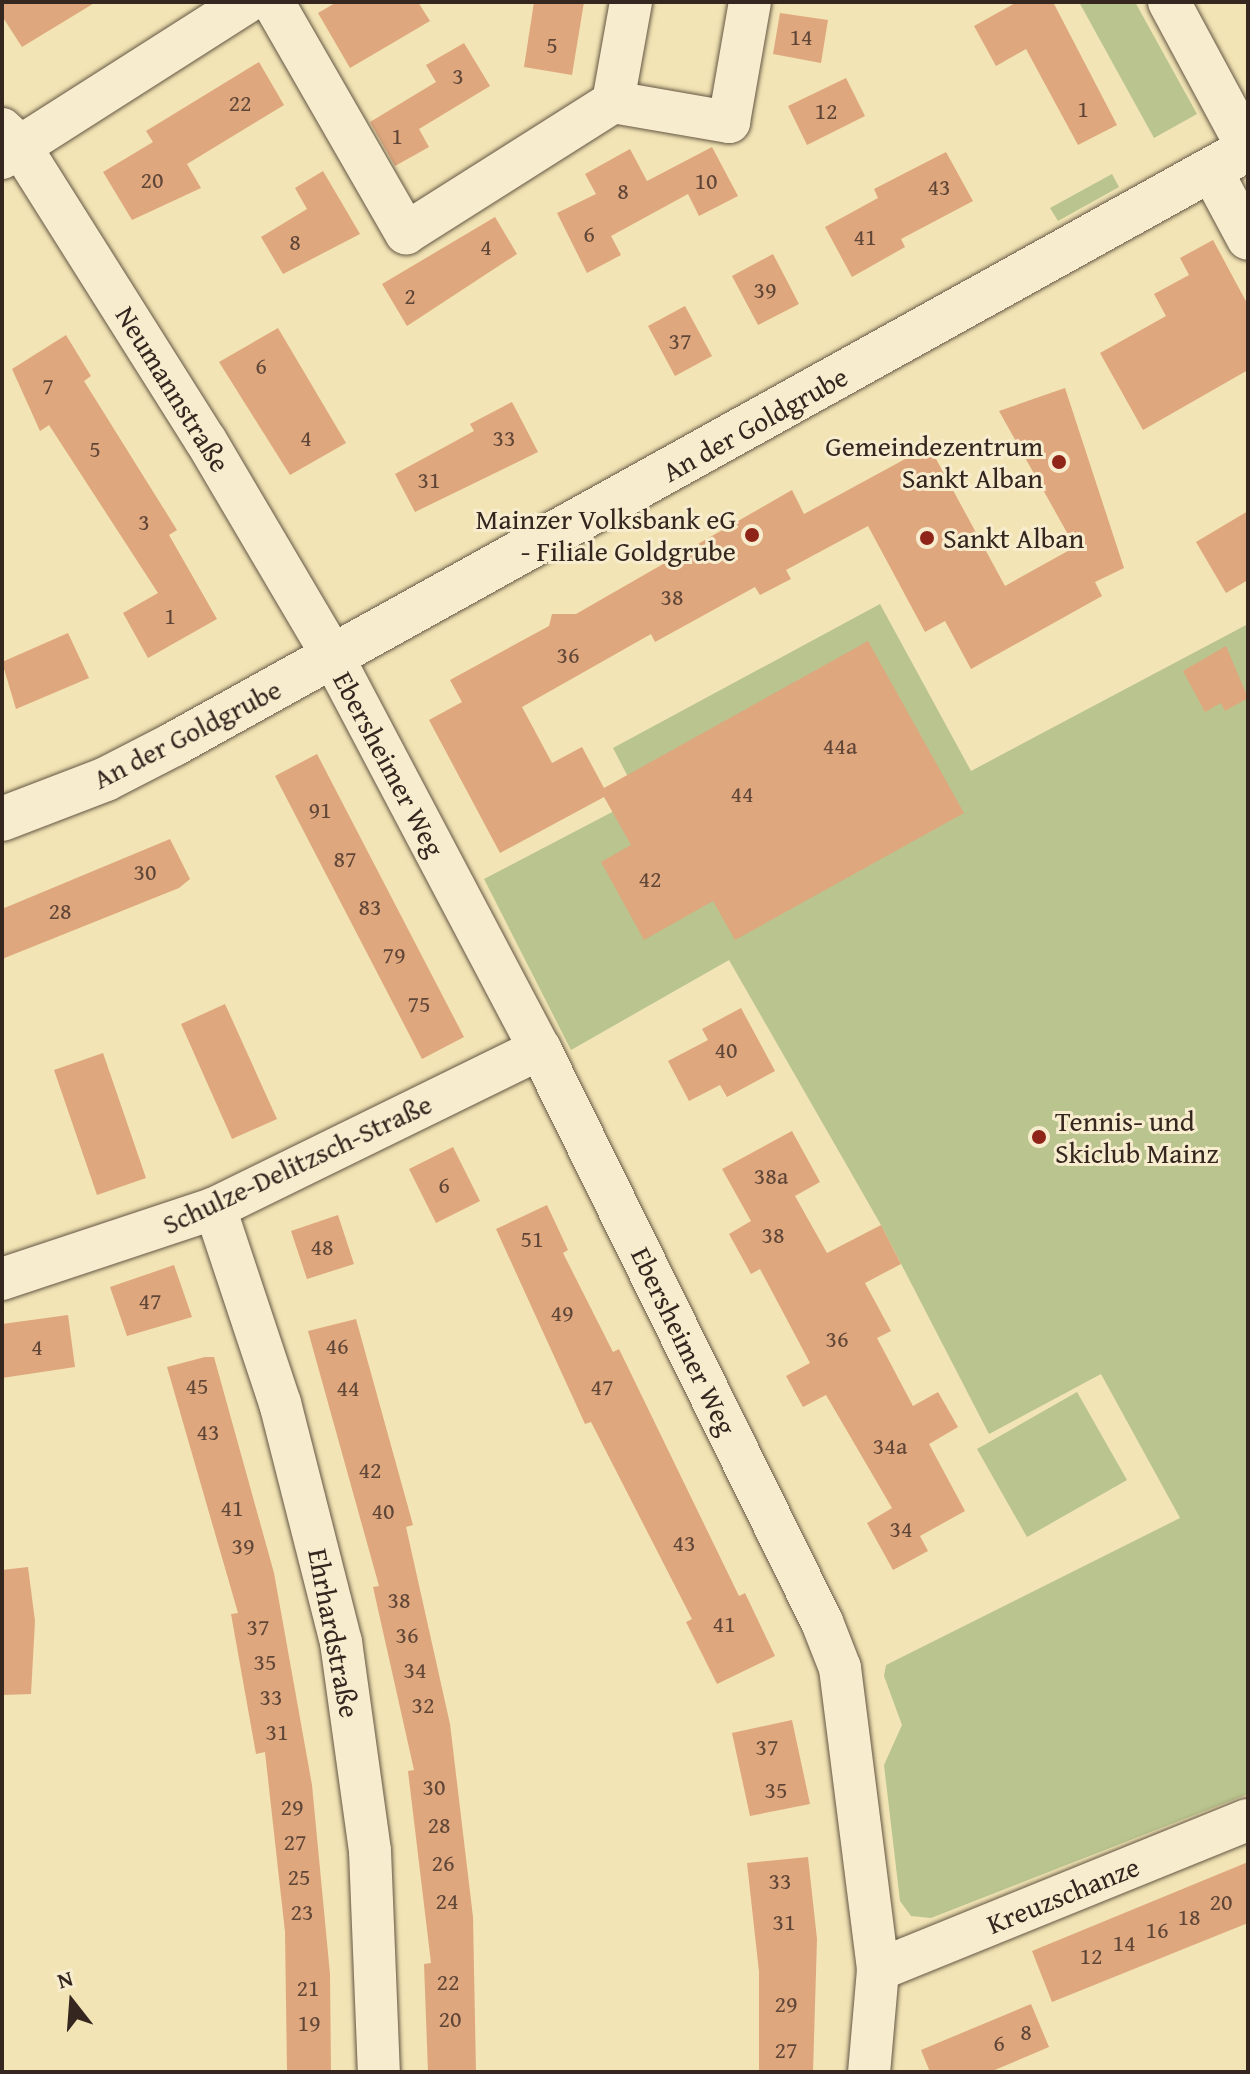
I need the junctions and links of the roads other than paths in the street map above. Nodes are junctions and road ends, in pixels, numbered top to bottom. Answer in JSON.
{"nodes":[{"id":1,"x":247,"y":2,"type":"edge"},
{"id":2,"x":273,"y":2,"type":"edge"},
{"id":3,"x":631,"y":2,"type":"edge"},
{"id":4,"x":750,"y":2,"type":"edge"},
{"id":5,"x":1169,"y":2,"type":"edge"},
{"id":6,"x":613,"y":102,"type":"junction"},
{"id":7,"x":8,"y":144,"type":"edge"},
{"id":8,"x":1235,"y":156,"type":"edge"},
{"id":9,"x":1248,"y":239,"type":"edge"},
{"id":10,"x":333,"y":657,"type":"junction"},
{"id":11,"x":2,"y":819,"type":"edge"},
{"id":12,"x":540,"y":1049,"type":"junction"},
{"id":13,"x":215,"y":1208,"type":"junction"},
{"id":14,"x":2,"y":1279,"type":"edge"},
{"id":15,"x":1248,"y":1820,"type":"edge"},
{"id":16,"x":878,"y":1970,"type":"junction"},
{"id":17,"x":379,"y":2072,"type":"edge"},
{"id":18,"x":869,"y":2072,"type":"edge"}],
"edges":[{"from":1,"to":7,"type":"street"},
{"from":2,"to":6,"type":"street"},
{"from":3,"to":6,"type":"street"},
{"from":4,"to":6,"type":"street"},
{"from":5,"to":8,"type":"street"},
{"from":7,"to":10,"type":"street","name":"Neumannstraße"},
{"from":8,"to":9,"type":"street"},
{"from":8,"to":10,"type":"street","name":"An der Goldgrube"},
{"from":10,"to":11,"type":"street","name":"An der Goldgrube"},
{"from":10,"to":12,"type":"street","name":"Ebersheimer Weg"},
{"from":12,"to":13,"type":"street","name":"Schulze-Delitzsch-Straße"},
{"from":12,"to":16,"type":"street","name":"Ebersheimer Weg"},
{"from":13,"to":14,"type":"street","name":"Schulze-Delitzsch-Straße"},
{"from":13,"to":17,"type":"street","name":"Ehrhardstraße"},
{"from":15,"to":16,"type":"street","name":"Kreuzschanze"},
{"from":16,"to":18,"type":"street","name":"Ebersheimer Weg"}]}
